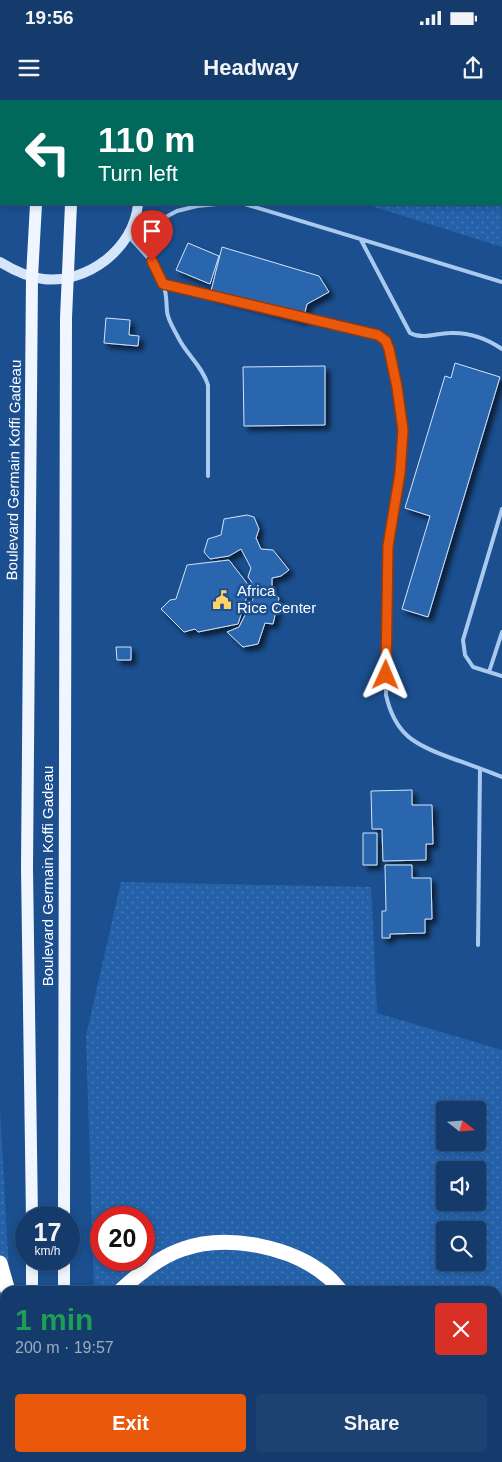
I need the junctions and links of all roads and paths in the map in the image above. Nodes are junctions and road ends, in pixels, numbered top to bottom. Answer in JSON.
{"nodes":[{"id":1,"x":36,"y":205,"type":"edge"},
{"id":2,"x":71,"y":205,"type":"edge"},
{"id":3,"x":138,"y":205,"type":"edge"},
{"id":4,"x":206,"y":205,"type":"edge"},
{"id":5,"x":248,"y":205,"type":"edge"},
{"id":6,"x":129,"y":233,"type":"junction"},
{"id":7,"x":361,"y":240,"type":"junction"},
{"id":8,"x":0,"y":262,"type":"edge"},
{"id":9,"x":32,"y":277,"type":"junction"},
{"id":10,"x":67,"y":278,"type":"junction"},
{"id":11,"x":502,"y":282,"type":"edge"},
{"id":12,"x":163,"y":284,"type":"junction"},
{"id":13,"x":502,"y":349,"type":"edge"},
{"id":14,"x":208,"y":476,"type":"dead end"},
{"id":15,"x":502,"y":509,"type":"edge"},
{"id":16,"x":502,"y":632,"type":"edge"},
{"id":17,"x":489,"y":672,"type":"junction"},
{"id":18,"x":502,"y":676,"type":"edge"},
{"id":19,"x":480,"y":768,"type":"junction"},
{"id":20,"x":502,"y":777,"type":"edge"},
{"id":21,"x":478,"y":946,"type":"dead end"},
{"id":22,"x":32,"y":1206,"type":"edge"},
{"id":23,"x":64,"y":1206,"type":"edge"},
{"id":24,"x":0,"y":1263,"type":"edge"},
{"id":25,"x":32,"y":1271,"type":"edge"},
{"id":26,"x":64,"y":1271,"type":"edge"},
{"id":27,"x":7,"y":1286,"type":"edge"},
{"id":28,"x":32,"y":1286,"type":"edge"},
{"id":29,"x":64,"y":1286,"type":"edge"},
{"id":30,"x":126,"y":1286,"type":"edge"},
{"id":31,"x":336,"y":1286,"type":"edge"}],
"edges":[{"from":1,"to":9,"type":"main road","name":"Boulevard Germain Koffi Gadeau"},
{"from":2,"to":10,"type":"main road","name":"Boulevard Germain Koffi Gadeau"},
{"from":3,"to":6,"type":"street"},
{"from":4,"to":6,"type":"lane"},
{"from":5,"to":7,"type":"lane"},
{"from":6,"to":10,"type":"street"},
{"from":6,"to":12,"type":"lane"},
{"from":7,"to":11,"type":"lane"},
{"from":7,"to":13,"type":"lane"},
{"from":8,"to":9,"type":"street"},
{"from":9,"to":10,"type":"street"},
{"from":9,"to":22,"type":"main road","name":"Boulevard Germain Koffi Gadeau"},
{"from":10,"to":23,"type":"main road","name":"Boulevard Germain Koffi Gadeau"},
{"from":12,"to":14,"type":"lane"},
{"from":12,"to":19,"type":"lane"},
{"from":15,"to":17,"type":"lane"},
{"from":16,"to":17,"type":"lane"},
{"from":17,"to":18,"type":"lane"},
{"from":19,"to":20,"type":"lane"},
{"from":19,"to":21,"type":"lane"},
{"from":24,"to":27,"type":"highway"},
{"from":25,"to":28,"type":"main road"},
{"from":26,"to":29,"type":"main road"},
{"from":30,"to":31,"type":"highway"}]}
